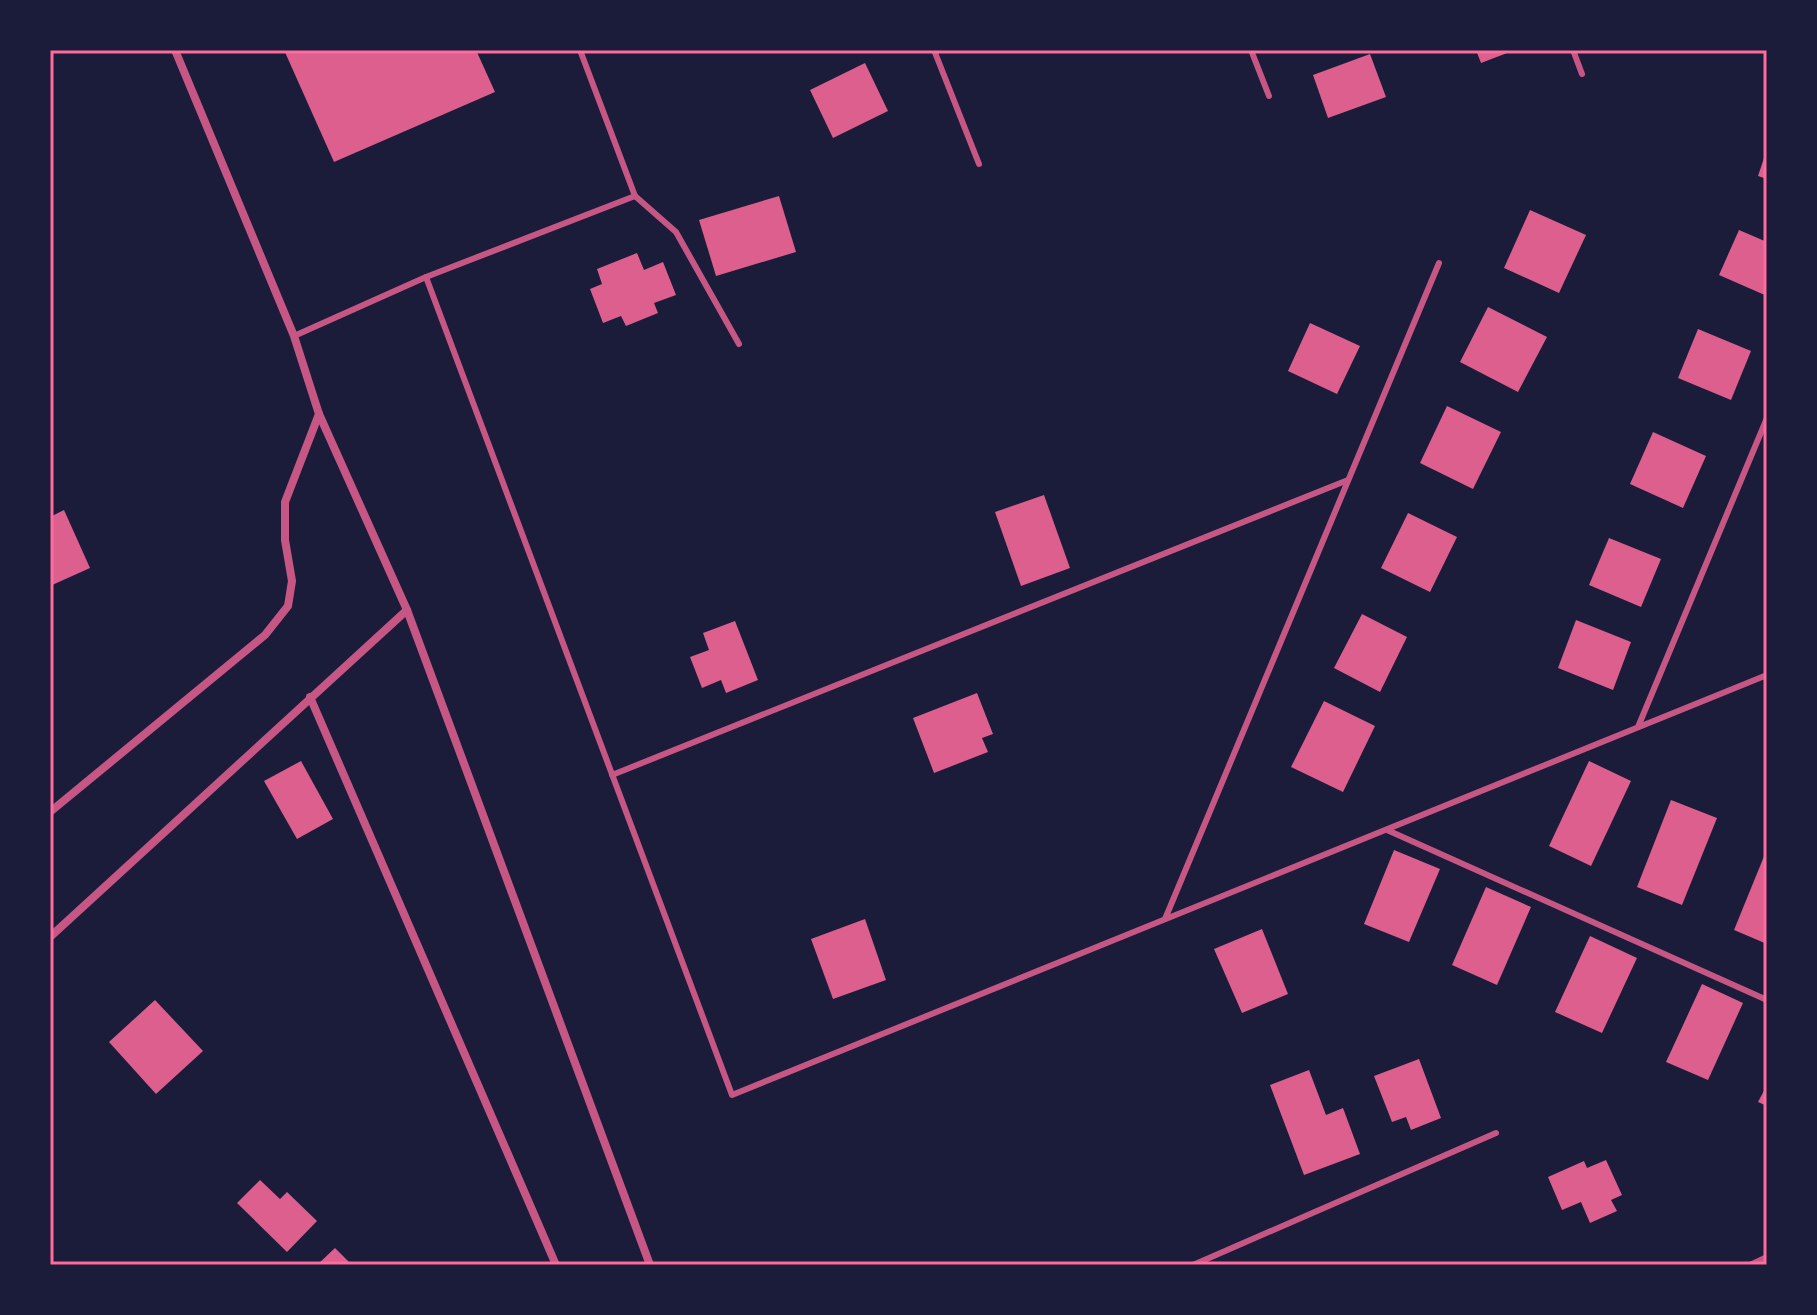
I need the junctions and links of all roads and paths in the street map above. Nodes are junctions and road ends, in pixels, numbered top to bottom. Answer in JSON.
{"nodes":[{"id":1,"x":175,"y":50,"type":"edge"},
{"id":2,"x":580,"y":50,"type":"edge"},
{"id":3,"x":934,"y":50,"type":"edge"},
{"id":4,"x":1251,"y":50,"type":"edge"},
{"id":5,"x":1573,"y":50,"type":"edge"},
{"id":6,"x":1582,"y":74,"type":"dead end"},
{"id":7,"x":1269,"y":96,"type":"dead end"},
{"id":8,"x":979,"y":164,"type":"dead end"},
{"id":9,"x":635,"y":196,"type":"junction"},
{"id":10,"x":1439,"y":263,"type":"dead end"},
{"id":11,"x":426,"y":277,"type":"junction"},
{"id":12,"x":294,"y":336,"type":"junction"},
{"id":13,"x":739,"y":344,"type":"dead end"},
{"id":14,"x":319,"y":414,"type":"junction"},
{"id":15,"x":1767,"y":418,"type":"edge"},
{"id":16,"x":1348,"y":480,"type":"junction"},
{"id":17,"x":407,"y":610,"type":"junction"},
{"id":18,"x":1767,"y":675,"type":"edge"},
{"id":19,"x":310,"y":697,"type":"junction"},
{"id":20,"x":1638,"y":727,"type":"junction"},
{"id":21,"x":612,"y":775,"type":"junction"},
{"id":22,"x":50,"y":812,"type":"edge"},
{"id":23,"x":1386,"y":829,"type":"junction"},
{"id":24,"x":1165,"y":919,"type":"junction"},
{"id":25,"x":50,"y":937,"type":"edge"},
{"id":26,"x":1767,"y":1000,"type":"edge"},
{"id":27,"x":1496,"y":1133,"type":"dead end"},
{"id":28,"x":1767,"y":1258,"type":"edge"},
{"id":29,"x":556,"y":1265,"type":"edge"},
{"id":30,"x":650,"y":1265,"type":"edge"},
{"id":31,"x":1193,"y":1265,"type":"edge"},
{"id":32,"x":1752,"y":1265,"type":"edge"}],
"edges":[{"from":1,"to":12,"type":"street"},
{"from":2,"to":9,"type":"lane"},
{"from":3,"to":8,"type":"lane"},
{"from":4,"to":7,"type":"lane"},
{"from":5,"to":6,"type":"lane"},
{"from":9,"to":11,"type":"lane"},
{"from":9,"to":13,"type":"lane"},
{"from":10,"to":16,"type":"lane"},
{"from":11,"to":12,"type":"lane"},
{"from":11,"to":21,"type":"lane"},
{"from":12,"to":14,"type":"street"},
{"from":14,"to":17,"type":"street"},
{"from":14,"to":22,"type":"street"},
{"from":15,"to":20,"type":"lane"},
{"from":16,"to":21,"type":"lane"},
{"from":16,"to":24,"type":"lane"},
{"from":17,"to":19,"type":"street"},
{"from":17,"to":30,"type":"street"},
{"from":18,"to":20,"type":"lane"},
{"from":19,"to":25,"type":"street"},
{"from":19,"to":29,"type":"street"},
{"from":20,"to":23,"type":"lane"},
{"from":21,"to":24,"type":"lane"},
{"from":23,"to":24,"type":"lane"},
{"from":23,"to":26,"type":"lane"},
{"from":27,"to":31,"type":"lane"},
{"from":28,"to":32,"type":"street"}]}
